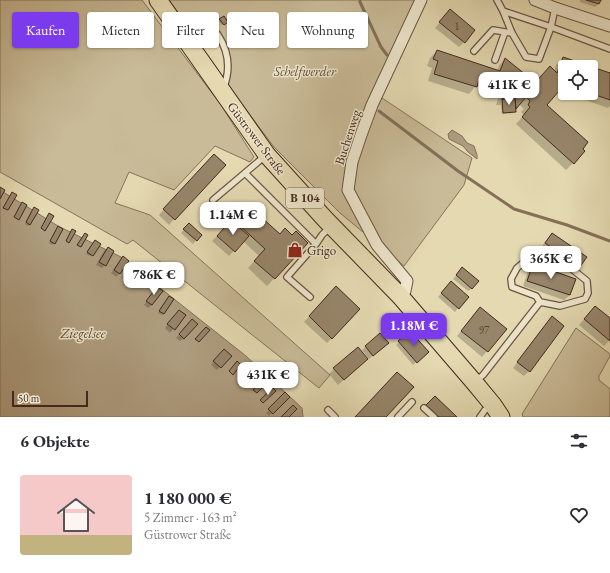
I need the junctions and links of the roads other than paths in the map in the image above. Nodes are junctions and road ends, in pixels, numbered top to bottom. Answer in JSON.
{"nodes":[{"id":1,"x":158,"y":0,"type":"edge"},
{"id":2,"x":421,"y":0,"type":"edge"},
{"id":3,"x":497,"y":0,"type":"edge"},
{"id":4,"x":541,"y":1,"type":"edge"},
{"id":5,"x":555,"y":8,"type":"junction"},
{"id":6,"x":503,"y":11,"type":"junction"},
{"id":7,"x":166,"y":12,"type":"edge"},
{"id":8,"x":610,"y":26,"type":"edge"},
{"id":9,"x":551,"y":27,"type":"junction"},
{"id":10,"x":505,"y":32,"type":"junction"},
{"id":11,"x":512,"y":33,"type":"junction"},
{"id":12,"x":219,"y":36,"type":"edge"},
{"id":13,"x":191,"y":48,"type":"edge"},
{"id":14,"x":610,"y":48,"type":"edge"},
{"id":15,"x":474,"y":51,"type":"dead end"},
{"id":16,"x":495,"y":60,"type":"dead end"},
{"id":17,"x":222,"y":91,"type":"junction"},
{"id":18,"x":266,"y":155,"type":"junction"},
{"id":19,"x":245,"y":173,"type":"junction"},
{"id":20,"x":213,"y":200,"type":"dead end"},
{"id":21,"x":331,"y":226,"type":"junction"},
{"id":22,"x":316,"y":244,"type":"junction"},
{"id":23,"x":400,"y":296,"type":"junction"},
{"id":24,"x":310,"y":297,"type":"dead end"},
{"id":25,"x":540,"y":302,"type":"junction"},
{"id":26,"x":474,"y":382,"type":"junction"},
{"id":27,"x":412,"y":402,"type":"dead end"},
{"id":28,"x":424,"y":408,"type":"dead end"},
{"id":29,"x":328,"y":410,"type":"dead end"},
{"id":30,"x":497,"y":411,"type":"edge"},
{"id":31,"x":335,"y":417,"type":"edge"},
{"id":32,"x":398,"y":417,"type":"edge"},
{"id":33,"x":434,"y":417,"type":"edge"},
{"id":34,"x":480,"y":417,"type":"edge"}],
"edges":[{"from":1,"to":7,"type":"main road","name":"Güstrower Straße","number":"B 104"},
{"from":2,"to":23,"type":"street","name":"Buchenweg"},
{"from":3,"to":6,"type":"lane"},
{"from":4,"to":5,"type":"street"},
{"from":5,"to":8,"type":"street"},
{"from":5,"to":9,"type":"lane"},
{"from":6,"to":9,"type":"lane"},
{"from":6,"to":11,"type":"lane"},
{"from":9,"to":11,"type":"lane"},
{"from":9,"to":14,"type":"lane"},
{"from":10,"to":11,"type":"lane"},
{"from":10,"to":15,"type":"lane"},
{"from":10,"to":16,"type":"lane"},
{"from":12,"to":17,"type":"lane","name":"Güstrower Straße"},
{"from":13,"to":17,"type":"main road","name":"Güstrower Straße","number":"B 104"},
{"from":17,"to":18,"type":"main road","name":"Güstrower Straße","number":"B 104"},
{"from":18,"to":19,"type":"lane"},
{"from":18,"to":21,"type":"main road","name":"Güstrower Straße","number":"B 104"},
{"from":19,"to":20,"type":"lane"},
{"from":19,"to":22,"type":"lane"},
{"from":21,"to":22,"type":"lane"},
{"from":21,"to":23,"type":"main road","name":"Güstrower Straße","number":"B 104"},
{"from":22,"to":24,"type":"lane"},
{"from":23,"to":26,"type":"main road","name":"Güstrower Straße","number":"B 104"},
{"from":25,"to":25,"type":"lane"},
{"from":25,"to":26,"type":"lane"},
{"from":26,"to":30,"type":"main road","name":"Güstrower Straße","number":"B 104"},
{"from":27,"to":32,"type":"lane"},
{"from":28,"to":33,"type":"lane"},
{"from":29,"to":31,"type":"lane"},
{"from":30,"to":34,"type":"lane"}]}
